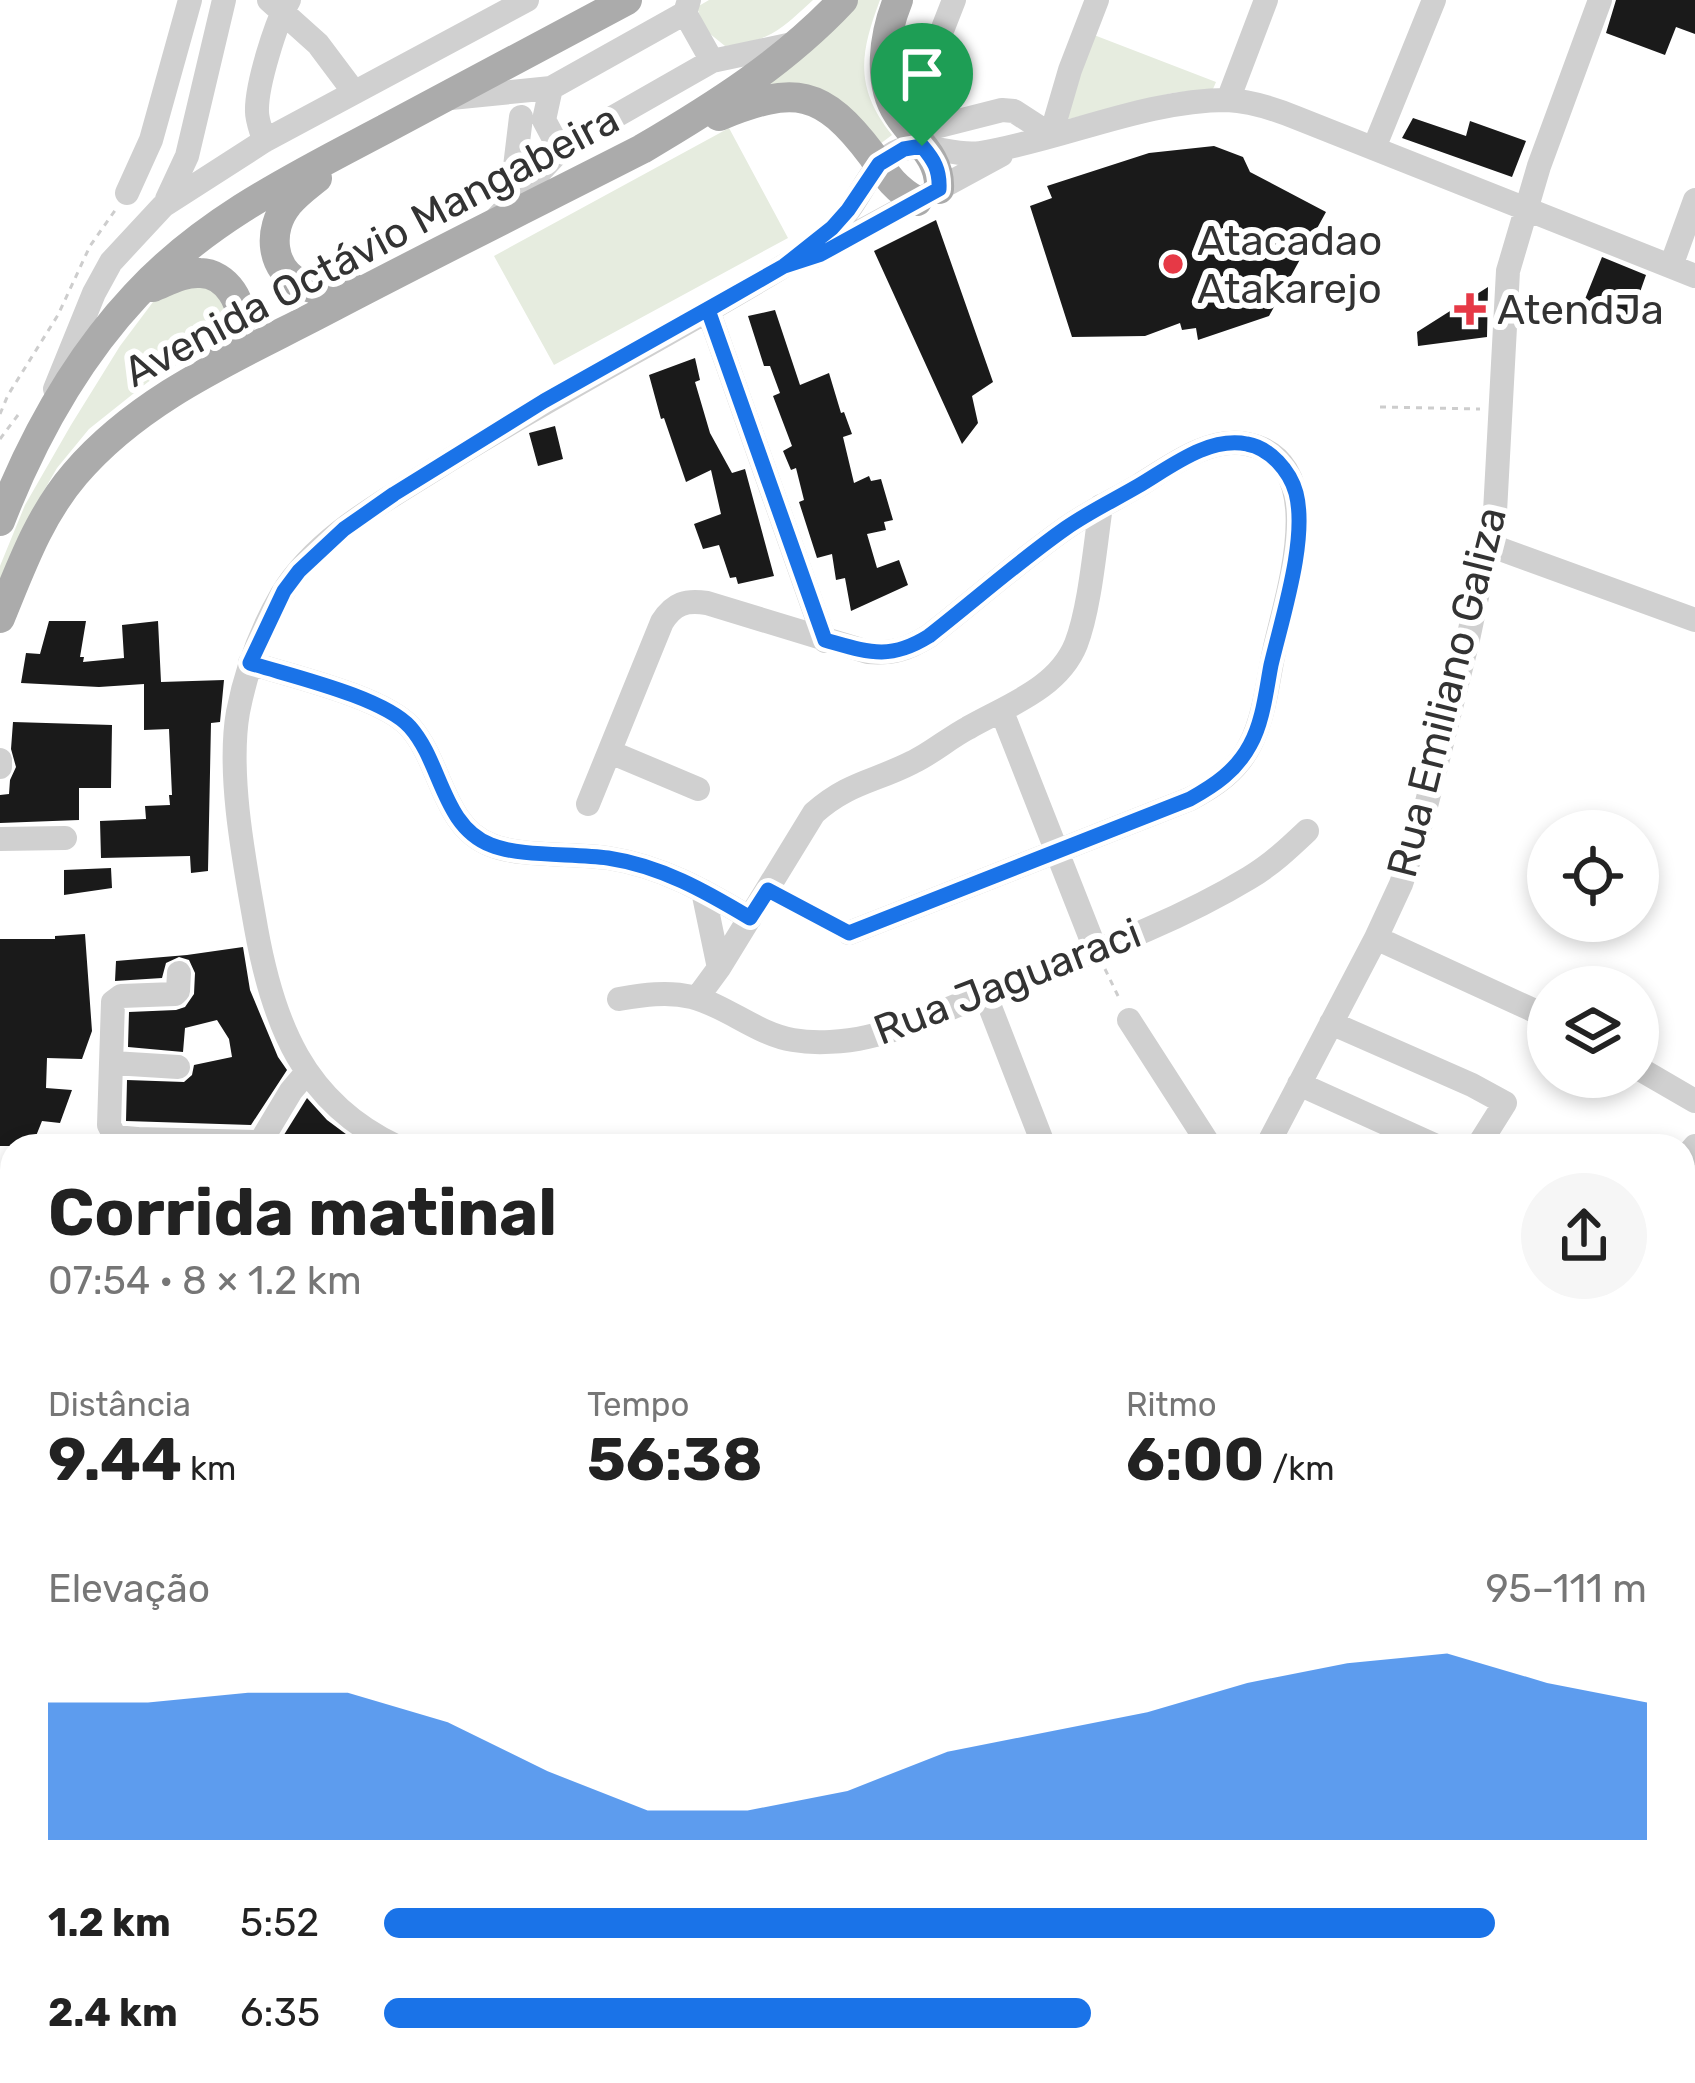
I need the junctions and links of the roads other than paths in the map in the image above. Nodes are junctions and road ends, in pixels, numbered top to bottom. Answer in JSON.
{"nodes":[{"id":1,"x":190,"y":0,"type":"edge"},
{"id":2,"x":224,"y":0,"type":"edge"},
{"id":3,"x":526,"y":0,"type":"edge"},
{"id":4,"x":627,"y":0,"type":"edge"},
{"id":5,"x":843,"y":0,"type":"edge"},
{"id":6,"x":898,"y":0,"type":"edge"},
{"id":7,"x":954,"y":0,"type":"edge"},
{"id":8,"x":1097,"y":0,"type":"edge"},
{"id":9,"x":1267,"y":0,"type":"edge"},
{"id":10,"x":1434,"y":0,"type":"edge"},
{"id":11,"x":1600,"y":0,"type":"edge"},
{"id":12,"x":280,"y":4,"type":"edge"},
{"id":13,"x":687,"y":6,"type":"edge"},
{"id":14,"x":801,"y":43,"type":"junction"},
{"id":15,"x":886,"y":44,"type":"junction"},
{"id":16,"x":712,"y":61,"type":"junction"},
{"id":17,"x":927,"y":69,"type":"junction"},
{"id":18,"x":551,"y":88,"type":"junction"},
{"id":19,"x":354,"y":92,"type":"junction"},
{"id":20,"x":505,"y":93,"type":"junction"},
{"id":21,"x":443,"y":99,"type":"junction"},
{"id":22,"x":1228,"y":100,"type":"junction"},
{"id":23,"x":533,"y":119,"type":"junction"},
{"id":24,"x":1051,"y":135,"type":"junction"},
{"id":25,"x":926,"y":137,"type":"junction"},
{"id":26,"x":264,"y":140,"type":"junction"},
{"id":27,"x":1024,"y":142,"type":"junction"},
{"id":28,"x":353,"y":146,"type":"junction"},
{"id":29,"x":642,"y":148,"type":"junction"},
{"id":30,"x":1374,"y":148,"type":"junction"},
{"id":31,"x":560,"y":150,"type":"junction"},
{"id":32,"x":879,"y":164,"type":"junction"},
{"id":33,"x":127,"y":193,"type":"road end"},
{"id":34,"x":928,"y":195,"type":"junction"},
{"id":35,"x":1695,"y":200,"type":"edge"},
{"id":36,"x":163,"y":206,"type":"junction"},
{"id":37,"x":1525,"y":209,"type":"junction"},
{"id":38,"x":496,"y":219,"type":"junction"},
{"id":39,"x":784,"y":266,"type":"junction"},
{"id":40,"x":1683,"y":271,"type":"edge"},
{"id":41,"x":366,"y":290,"type":"junction"},
{"id":42,"x":136,"y":294,"type":"junction"},
{"id":43,"x":708,"y":310,"type":"junction"},
{"id":44,"x":215,"y":368,"type":"junction"},
{"id":45,"x":32,"y":449,"type":"junction"},
{"id":46,"x":1101,"y":506,"type":"junction"},
{"id":47,"x":0,"y":521,"type":"edge"},
{"id":48,"x":1489,"y":545,"type":"junction"},
{"id":49,"x":0,"y":618,"type":"edge"},
{"id":50,"x":1695,"y":620,"type":"edge"},
{"id":51,"x":825,"y":640,"type":"junction"},
{"id":52,"x":250,"y":663,"type":"junction"},
{"id":53,"x":1003,"y":712,"type":"junction"},
{"id":54,"x":610,"y":752,"type":"junction"},
{"id":55,"x":698,"y":789,"type":"dead end"},
{"id":56,"x":588,"y":804,"type":"dead end"},
{"id":57,"x":1307,"y":832,"type":"dead end"},
{"id":58,"x":65,"y":838,"type":"dead end"},
{"id":59,"x":0,"y":839,"type":"edge"},
{"id":60,"x":1058,"y":851,"type":"junction"},
{"id":61,"x":704,"y":891,"type":"junction"},
{"id":62,"x":750,"y":918,"type":"junction"},
{"id":63,"x":849,"y":933,"type":"road end"},
{"id":64,"x":1376,"y":938,"type":"junction"},
{"id":65,"x":1096,"y":951,"type":"junction"},
{"id":66,"x":719,"y":968,"type":"junction"},
{"id":67,"x":179,"y":973,"type":"dead end"},
{"id":68,"x":985,"y":994,"type":"junction"},
{"id":69,"x":697,"y":998,"type":"junction"},
{"id":70,"x":619,"y":999,"type":"dead end"},
{"id":71,"x":1527,"y":1007,"type":"edge"},
{"id":72,"x":1129,"y":1020,"type":"road end"},
{"id":73,"x":1331,"y":1023,"type":"junction"},
{"id":74,"x":113,"y":1063,"type":"junction"},
{"id":75,"x":178,"y":1067,"type":"dead end"},
{"id":76,"x":307,"y":1072,"type":"junction"},
{"id":77,"x":1659,"y":1080,"type":"edge"},
{"id":78,"x":1299,"y":1084,"type":"junction"},
{"id":79,"x":1695,"y":1101,"type":"edge"},
{"id":80,"x":114,"y":1134,"type":"edge"},
{"id":81,"x":265,"y":1134,"type":"edge"},
{"id":82,"x":376,"y":1134,"type":"edge"},
{"id":83,"x":1039,"y":1134,"type":"edge"},
{"id":84,"x":1202,"y":1134,"type":"edge"},
{"id":85,"x":1273,"y":1134,"type":"edge"},
{"id":86,"x":1412,"y":1134,"type":"edge"},
{"id":87,"x":1486,"y":1134,"type":"edge"}],
"edges":[{"from":1,"to":33,"type":"street"},
{"from":2,"to":36,"type":"street"},
{"from":3,"to":19,"type":"street"},
{"from":4,"to":21,"type":"main road","name":"Avenida Octávio Mangabeira"},
{"from":5,"to":14,"type":"main road","name":"Avenida Octávio Mangabeira"},
{"from":6,"to":15,"type":"main road"},
{"from":7,"to":17,"type":"street"},
{"from":8,"to":24,"type":"street"},
{"from":9,"to":22,"type":"street"},
{"from":10,"to":30,"type":"street"},
{"from":11,"to":37,"type":"street","name":"Rua Emiliano Galiza"},
{"from":12,"to":19,"type":"street"},
{"from":12,"to":26,"type":"street"},
{"from":13,"to":16,"type":"street"},
{"from":13,"to":18,"type":"street"},
{"from":14,"to":16,"type":"street"},
{"from":14,"to":29,"type":"main road","name":"Avenida Octávio Mangabeira"},
{"from":15,"to":17,"type":"street"},
{"from":15,"to":25,"type":"main road"},
{"from":16,"to":31,"type":"street"},
{"from":17,"to":25,"type":"street"},
{"from":18,"to":20,"type":"street"},
{"from":18,"to":23,"type":"street"},
{"from":19,"to":26,"type":"street"},
{"from":20,"to":21,"type":"street"},
{"from":20,"to":23,"type":"street"},
{"from":21,"to":28,"type":"main road","name":"Avenida Octávio Mangabeira"},
{"from":22,"to":24,"type":"street"},
{"from":22,"to":30,"type":"street"},
{"from":23,"to":31,"type":"street"},
{"from":23,"to":38,"type":"street"},
{"from":24,"to":25,"type":"street"},
{"from":24,"to":27,"type":"street"},
{"from":25,"to":27,"type":"street"},
{"from":25,"to":32,"type":"street"},
{"from":25,"to":34,"type":"main road"},
{"from":26,"to":36,"type":"street"},
{"from":27,"to":34,"type":"street"},
{"from":28,"to":41,"type":"main road"},
{"from":28,"to":42,"type":"main road","name":"Avenida Octávio Mangabeira"},
{"from":29,"to":32,"type":"main road"},
{"from":29,"to":38,"type":"main road","name":"Avenida Octávio Mangabeira"},
{"from":30,"to":37,"type":"street"},
{"from":31,"to":38,"type":"street"},
{"from":32,"to":34,"type":"main road"},
{"from":32,"to":39,"type":"street"},
{"from":34,"to":39,"type":"street"},
{"from":35,"to":40,"type":"street"},
{"from":36,"to":45,"type":"street"},
{"from":37,"to":40,"type":"street"},
{"from":37,"to":48,"type":"street","name":"Rua Emiliano Galiza"},
{"from":38,"to":41,"type":"main road","name":"Avenida Octávio Mangabeira"},
{"from":39,"to":43,"type":"street"},
{"from":41,"to":44,"type":"main road","name":"Avenida Octávio Mangabeira"},
{"from":42,"to":44,"type":"main road"},
{"from":42,"to":45,"type":"main road","name":"Avenida Octávio Mangabeira"},
{"from":43,"to":51,"type":"street"},
{"from":43,"to":52,"type":"street"},
{"from":44,"to":49,"type":"main road","name":"Avenida Octávio Mangabeira"},
{"from":45,"to":47,"type":"main road","name":"Avenida Octávio Mangabeira"},
{"from":46,"to":51,"type":"street"},
{"from":46,"to":53,"type":"street"},
{"from":46,"to":60,"type":"street"},
{"from":48,"to":50,"type":"street"},
{"from":48,"to":64,"type":"street","name":"Rua Emiliano Galiza"},
{"from":51,"to":54,"type":"street"},
{"from":52,"to":61,"type":"street"},
{"from":52,"to":76,"type":"street"},
{"from":53,"to":60,"type":"street"},
{"from":53,"to":62,"type":"street"},
{"from":54,"to":55,"type":"street"},
{"from":54,"to":56,"type":"street"},
{"from":57,"to":65,"type":"street","name":"Rua Jaguaraci"},
{"from":58,"to":59,"type":"street"},
{"from":60,"to":63,"type":"street"},
{"from":60,"to":65,"type":"street"},
{"from":61,"to":62,"type":"street"},
{"from":61,"to":66,"type":"street"},
{"from":62,"to":66,"type":"street"},
{"from":64,"to":71,"type":"street"},
{"from":64,"to":73,"type":"street","name":"Rua Emiliano Galiza"},
{"from":65,"to":68,"type":"street","name":"Rua Jaguaraci"},
{"from":66,"to":69,"type":"street"},
{"from":67,"to":74,"type":"street"},
{"from":68,"to":69,"type":"street","name":"Rua Jaguaraci"},
{"from":68,"to":83,"type":"street"},
{"from":69,"to":70,"type":"street","name":"Rua Jaguaraci"},
{"from":72,"to":84,"type":"street"},
{"from":73,"to":78,"type":"street","name":"Rua Emiliano Galiza"},
{"from":73,"to":87,"type":"street"},
{"from":74,"to":75,"type":"street"},
{"from":74,"to":80,"type":"street"},
{"from":76,"to":81,"type":"street"},
{"from":76,"to":82,"type":"street"},
{"from":77,"to":79,"type":"street"},
{"from":78,"to":85,"type":"street","name":"Rua Emiliano Galiza"},
{"from":78,"to":86,"type":"street"}]}
